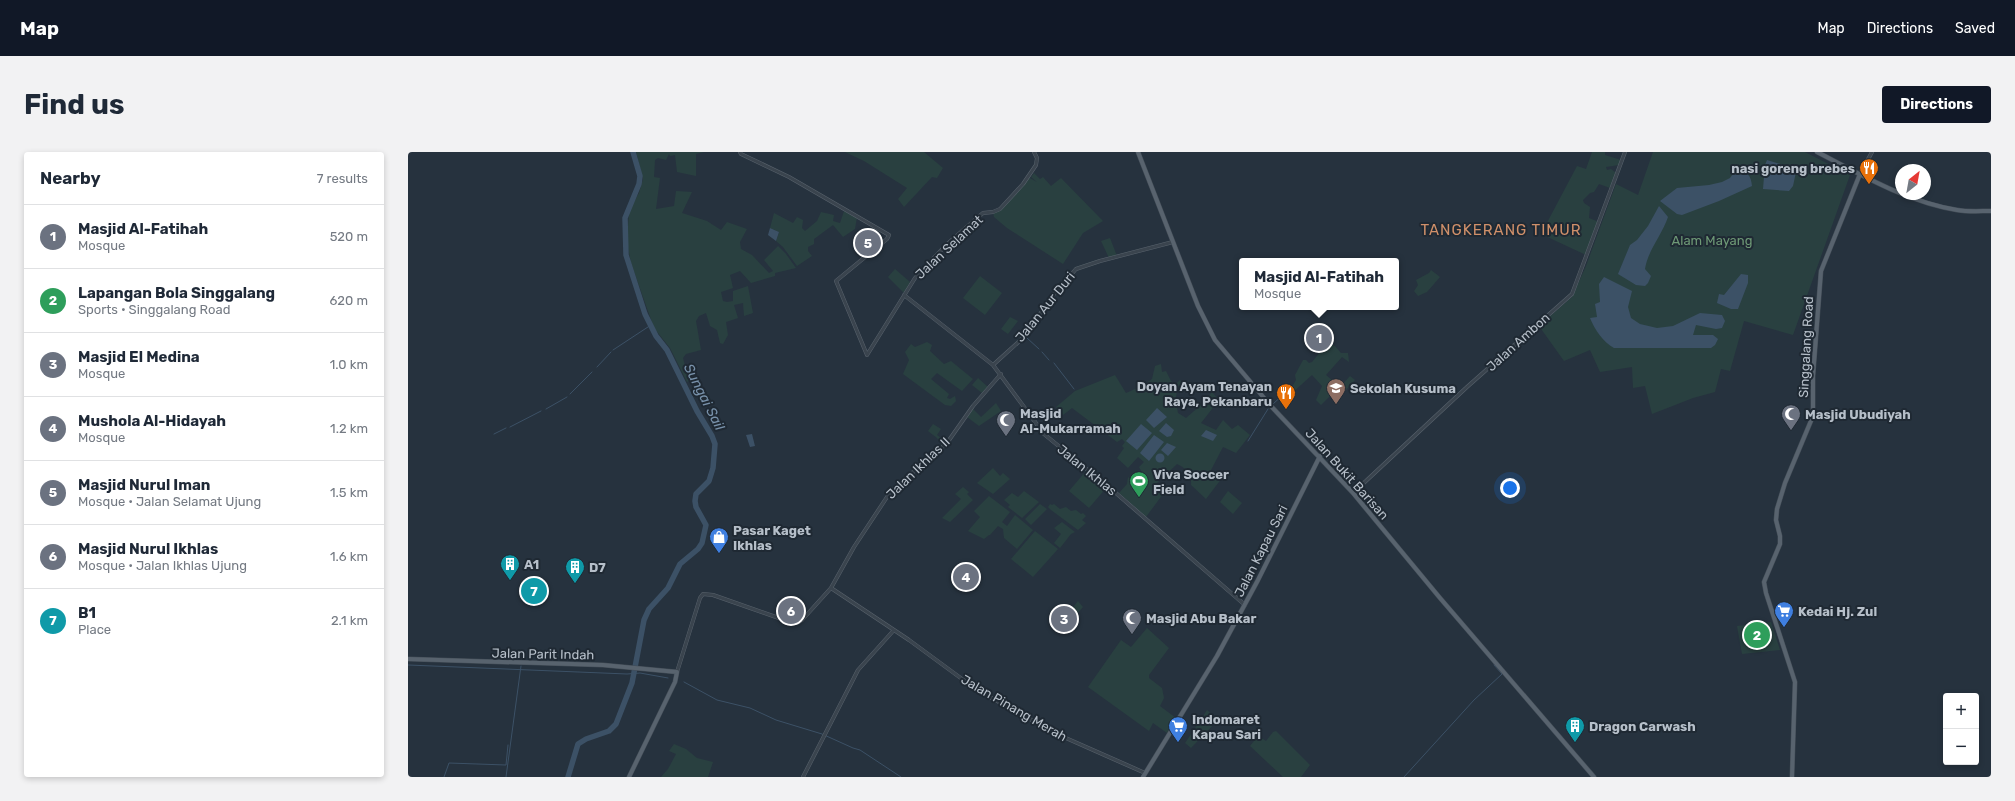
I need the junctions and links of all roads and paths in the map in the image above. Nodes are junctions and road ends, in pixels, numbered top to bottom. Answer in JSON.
{"nodes":[{"id":1,"x":1034,"y":152,"type":"edge"},
{"id":2,"x":1138,"y":152,"type":"edge"},
{"id":3,"x":1625,"y":152,"type":"edge"},
{"id":4,"x":1817,"y":152,"type":"edge"},
{"id":5,"x":1872,"y":152,"type":"edge"},
{"id":6,"x":741,"y":153,"type":"edge"},
{"id":7,"x":1860,"y":174,"type":"junction"},
{"id":8,"x":1991,"y":211,"type":"edge"},
{"id":9,"x":1173,"y":242,"type":"junction"},
{"id":10,"x":904,"y":295,"type":"junction"},
{"id":11,"x":993,"y":365,"type":"junction"},
{"id":12,"x":1002,"y":374,"type":"junction"},
{"id":13,"x":1320,"y":456,"type":"junction"},
{"id":14,"x":1353,"y":493,"type":"junction"},
{"id":15,"x":831,"y":588,"type":"junction"},
{"id":16,"x":1245,"y":605,"type":"junction"},
{"id":17,"x":894,"y":630,"type":"junction"},
{"id":18,"x":408,"y":659,"type":"edge"},
{"id":19,"x":677,"y":672,"type":"junction"},
{"id":20,"x":1144,"y":775,"type":"edge"},
{"id":21,"x":629,"y":777,"type":"edge"},
{"id":22,"x":803,"y":777,"type":"edge"},
{"id":23,"x":1594,"y":777,"type":"edge"},
{"id":24,"x":1792,"y":777,"type":"edge"}],
"edges":[{"from":1,"to":10,"type":"street","name":"Jalan Selamat"},
{"from":2,"to":9,"type":"main road","name":"Jalan Bukit Barisan"},
{"from":3,"to":14,"type":"street","name":"Jalan Ambon"},
{"from":4,"to":7,"type":"main road"},
{"from":5,"to":7,"type":"street"},
{"from":6,"to":10,"type":"street","name":"Jalan Selamat"},
{"from":7,"to":8,"type":"main road"},
{"from":7,"to":24,"type":"main road","name":"Singgalang Road"},
{"from":9,"to":11,"type":"street","name":"Jalan Aur Duri"},
{"from":9,"to":13,"type":"main road","name":"Jalan Bukit Barisan"},
{"from":10,"to":11,"type":"street","name":"Jalan Ikhlas"},
{"from":11,"to":12,"type":"street","name":"Jalan Ikhlas"},
{"from":12,"to":15,"type":"street","name":"Jalan Ikhlas II"},
{"from":12,"to":16,"type":"street","name":"Jalan Ikhlas"},
{"from":13,"to":14,"type":"main road","name":"Jalan Bukit Barisan"},
{"from":13,"to":16,"type":"main road","name":"Jalan Kapau Sari"},
{"from":14,"to":23,"type":"main road","name":"Jalan Bukit Barisan"},
{"from":15,"to":17,"type":"street","name":"Jalan Pinang Merah"},
{"from":15,"to":19,"type":"street","name":"Jalan Ikhlas II"},
{"from":16,"to":20,"type":"main road","name":"Jalan Kapau Sari"},
{"from":17,"to":20,"type":"street","name":"Jalan Pinang Merah"},
{"from":17,"to":22,"type":"street"},
{"from":18,"to":19,"type":"main road","name":"Jalan Parit Indah"},
{"from":19,"to":21,"type":"main road"}]}
